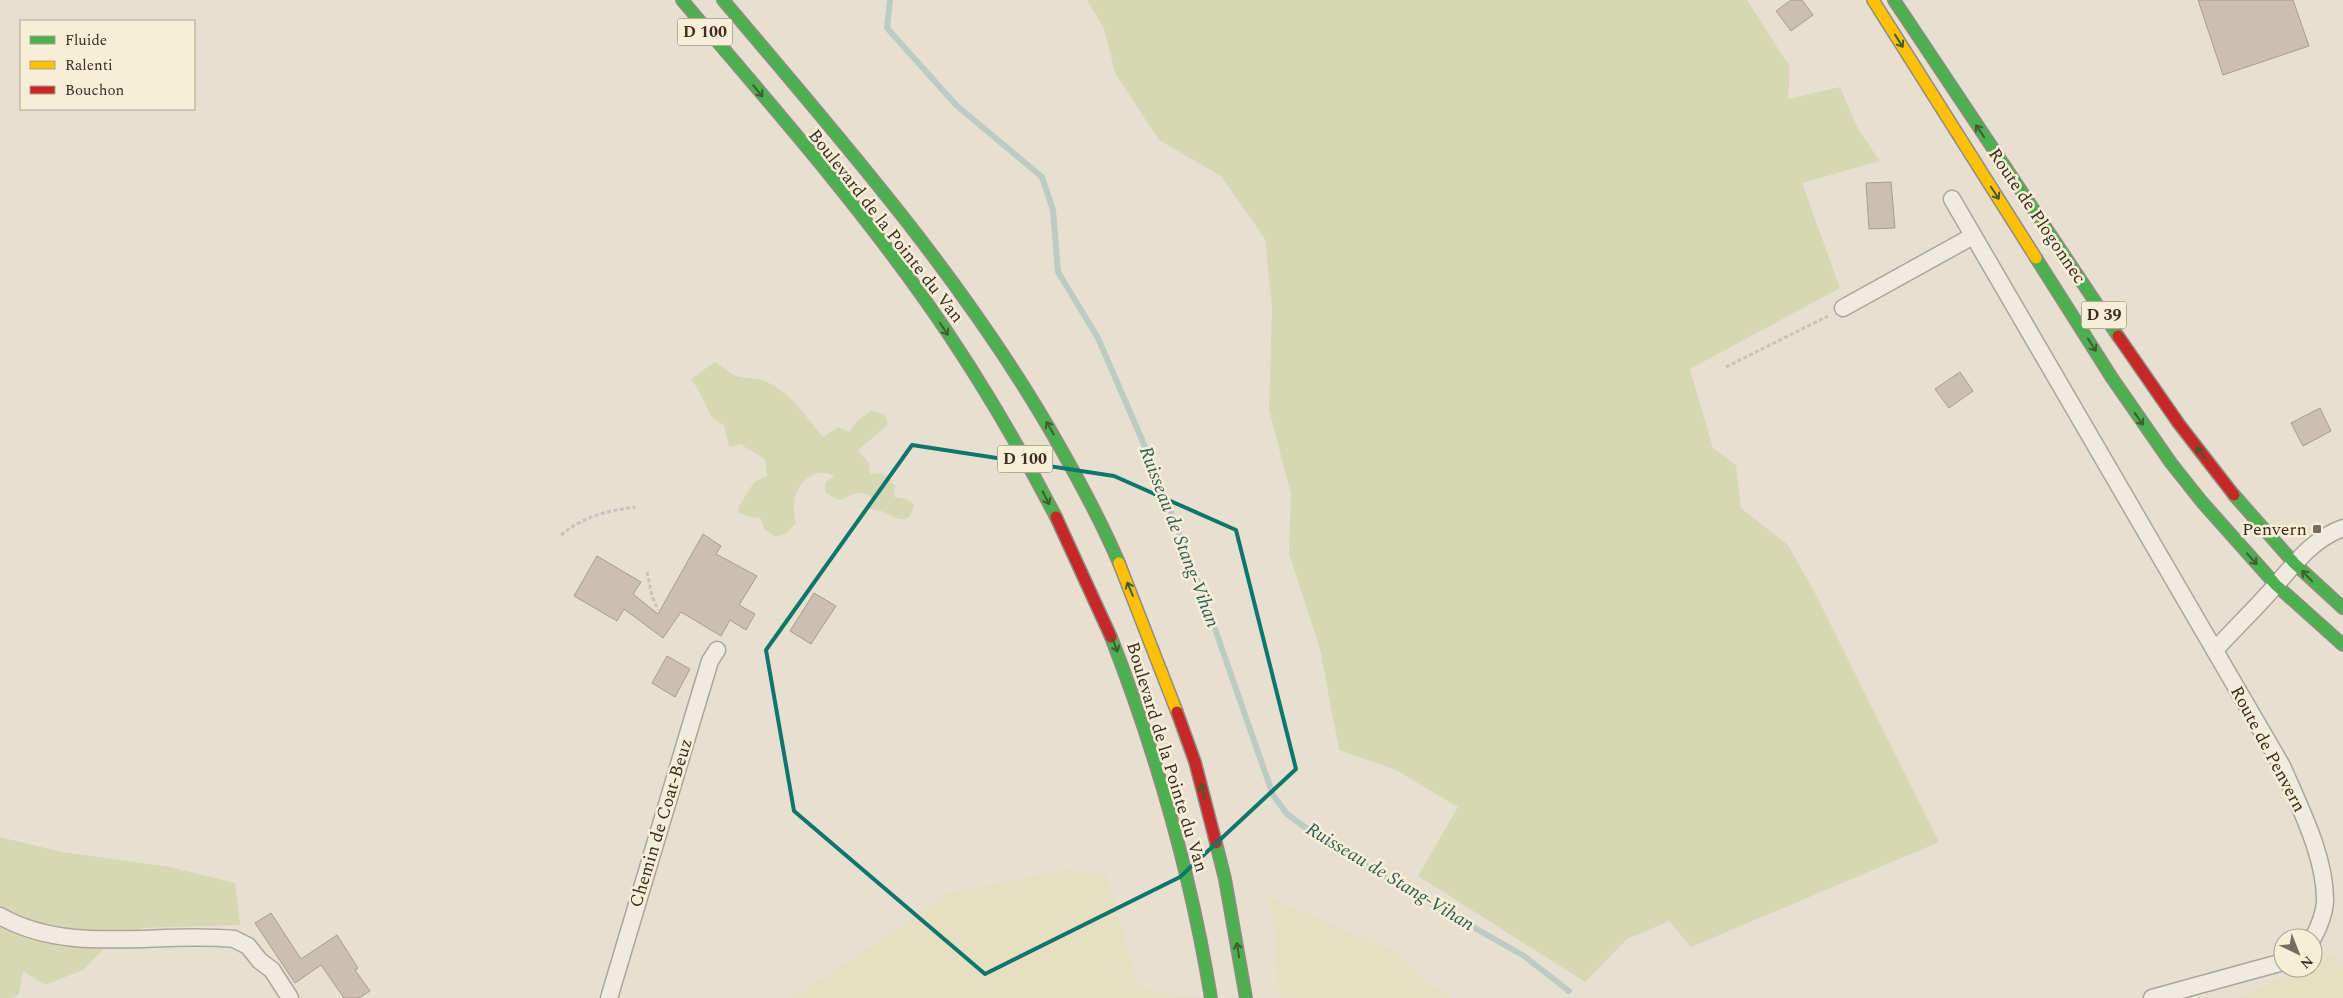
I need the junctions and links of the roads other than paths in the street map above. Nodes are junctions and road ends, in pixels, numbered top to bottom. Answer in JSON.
{"nodes":[{"id":1,"x":674,"y":0,"type":"edge"},
{"id":2,"x":682,"y":0,"type":"edge"},
{"id":3,"x":723,"y":0,"type":"edge"},
{"id":4,"x":1873,"y":0,"type":"edge"},
{"id":5,"x":1894,"y":0,"type":"edge"},
{"id":6,"x":735,"y":64,"type":"junction"},
{"id":7,"x":1952,"y":199,"type":"dead end"},
{"id":8,"x":1973,"y":236,"type":"junction"},
{"id":9,"x":1843,"y":308,"type":"road end"},
{"id":10,"x":2343,"y":528,"type":"edge"},
{"id":11,"x":2294,"y":563,"type":"junction"},
{"id":12,"x":2276,"y":585,"type":"junction"},
{"id":13,"x":2343,"y":608,"type":"edge"},
{"id":14,"x":2343,"y":644,"type":"edge"},
{"id":15,"x":717,"y":650,"type":"dead end"},
{"id":16,"x":2215,"y":650,"type":"junction"},
{"id":17,"x":0,"y":916,"type":"edge"},
{"id":18,"x":2318,"y":928,"type":"edge"},
{"id":19,"x":2273,"y":965,"type":"edge"},
{"id":20,"x":290,"y":998,"type":"edge"},
{"id":21,"x":609,"y":998,"type":"edge"},
{"id":22,"x":1211,"y":998,"type":"edge"},
{"id":23,"x":1246,"y":998,"type":"edge"},
{"id":24,"x":2152,"y":998,"type":"edge"}],
"edges":[{"from":1,"to":6,"type":"main road","number":"D 100"},
{"from":2,"to":6,"type":"main road","name":"Boulevard de la Pointe du Van","number":"D 100"},
{"from":23,"to":3,"type":"main road","name":"Boulevard de la Pointe du Van","number":"D 100","one_way":true},
{"from":4,"to":12,"type":"main road","name":"Route de Plogonnec","number":"D 39","one_way":true},
{"from":11,"to":5,"type":"main road","name":"Route de Plogonnec","number":"D 39","one_way":true},
{"from":6,"to":22,"type":"main road","name":"Boulevard de la Pointe du Van","number":"D 100","one_way":true},
{"from":7,"to":8,"type":"street"},
{"from":8,"to":9,"type":"street"},
{"from":8,"to":16,"type":"street"},
{"from":10,"to":11,"type":"street"},
{"from":11,"to":12,"type":"street"},
{"from":13,"to":11,"type":"main road","name":"Route de Plogonnec","number":"D 39","one_way":true},
{"from":12,"to":14,"type":"main road","name":"Route de Plogonnec","number":"D 39"},
{"from":12,"to":16,"type":"street"},
{"from":15,"to":21,"type":"street","name":"Chemin de Coat-Beuz"},
{"from":16,"to":18,"type":"street","name":"Route de Penvern"},
{"from":17,"to":20,"type":"street"},
{"from":19,"to":24,"type":"street"}]}
